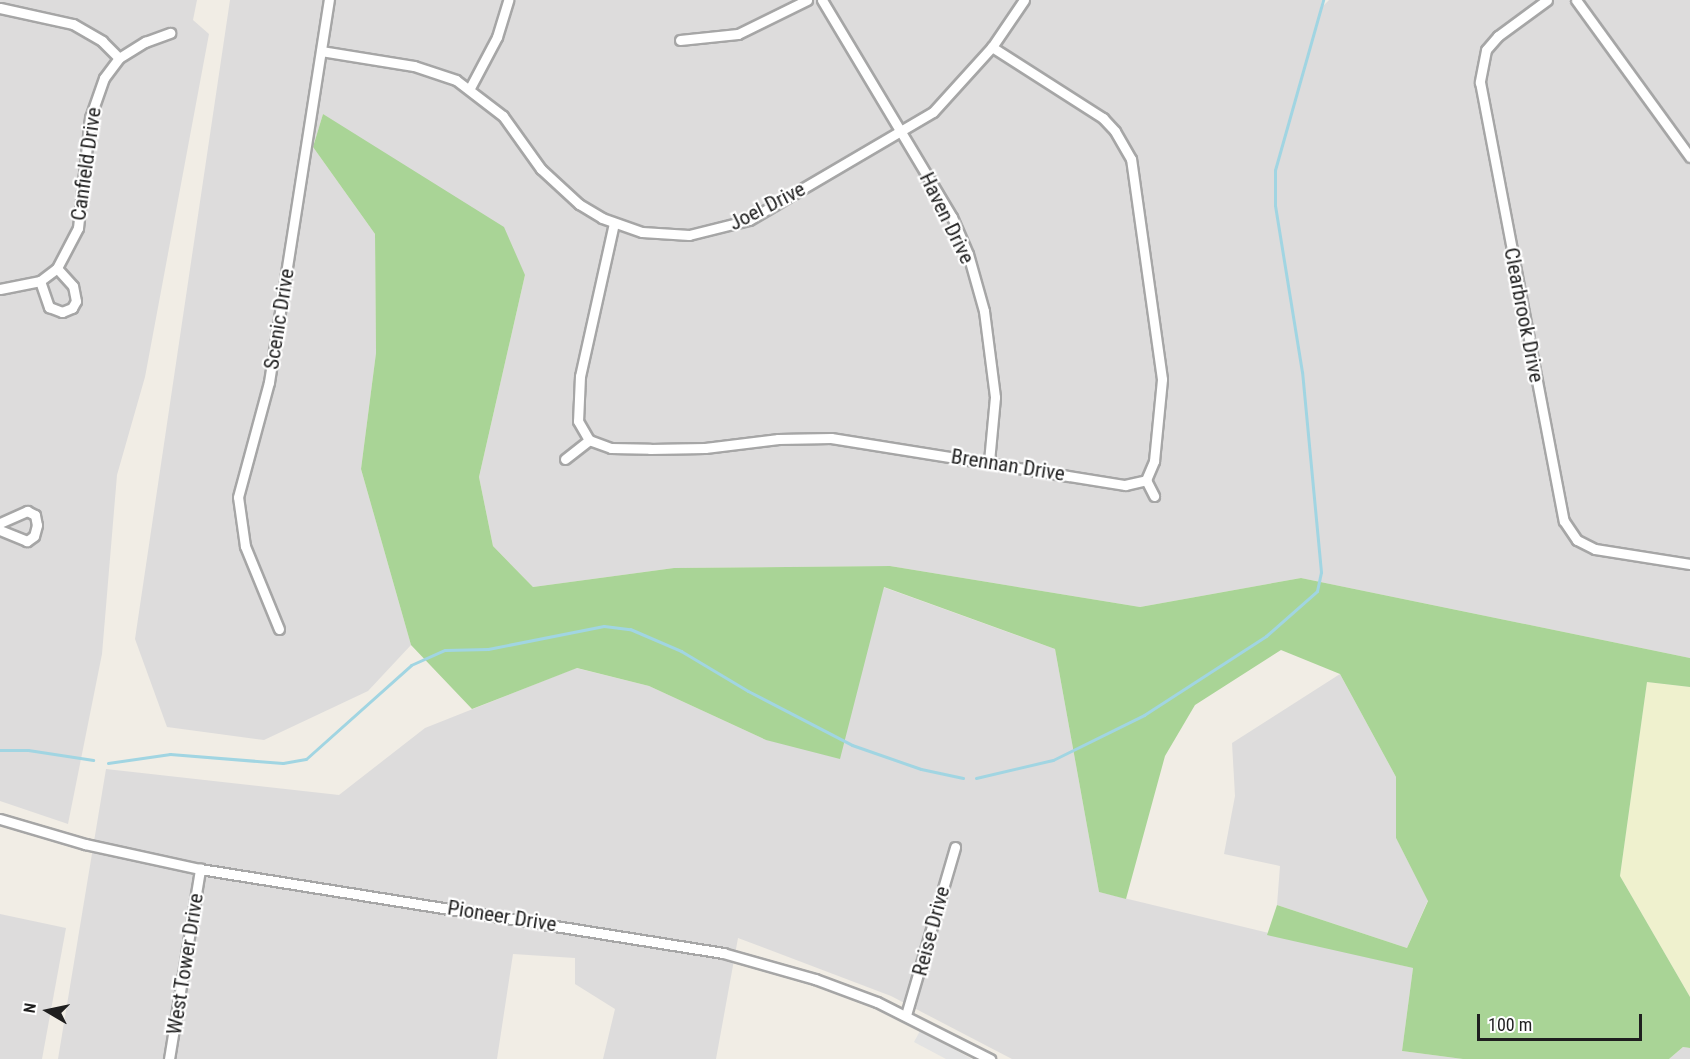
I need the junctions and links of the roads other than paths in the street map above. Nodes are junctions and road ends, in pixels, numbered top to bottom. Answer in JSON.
{"nodes":[{"id":1,"x":329,"y":0,"type":"edge"},
{"id":2,"x":508,"y":0,"type":"edge"},
{"id":3,"x":807,"y":0,"type":"edge"},
{"id":4,"x":822,"y":0,"type":"edge"},
{"id":5,"x":1024,"y":0,"type":"edge"},
{"id":6,"x":1547,"y":0,"type":"edge"},
{"id":7,"x":1576,"y":0,"type":"edge"},
{"id":8,"x":0,"y":8,"type":"edge"},
{"id":9,"x":170,"y":33,"type":"dead end"},
{"id":10,"x":680,"y":40,"type":"dead end"},
{"id":11,"x":992,"y":47,"type":"junction"},
{"id":12,"x":321,"y":51,"type":"junction"},
{"id":13,"x":119,"y":58,"type":"junction"},
{"id":14,"x":470,"y":88,"type":"junction"},
{"id":15,"x":901,"y":131,"type":"junction"},
{"id":16,"x":1690,"y":157,"type":"edge"},
{"id":17,"x":614,"y":223,"type":"junction"},
{"id":18,"x":57,"y":268,"type":"junction"},
{"id":19,"x":40,"y":281,"type":"junction"},
{"id":20,"x":0,"y":289,"type":"edge"},
{"id":21,"x":589,"y":440,"type":"junction"},
{"id":22,"x":565,"y":459,"type":"dead end"},
{"id":23,"x":989,"y":462,"type":"junction"},
{"id":24,"x":1146,"y":480,"type":"junction"},
{"id":25,"x":1154,"y":496,"type":"dead end"},
{"id":26,"x":0,"y":523,"type":"edge"},
{"id":27,"x":0,"y":530,"type":"edge"},
{"id":28,"x":1690,"y":564,"type":"edge"},
{"id":29,"x":279,"y":628,"type":"dead end"},
{"id":30,"x":0,"y":819,"type":"edge"},
{"id":31,"x":955,"y":846,"type":"dead end"},
{"id":32,"x":200,"y":869,"type":"junction"},
{"id":33,"x":906,"y":1015,"type":"junction"},
{"id":34,"x":169,"y":1059,"type":"edge"},
{"id":35,"x":990,"y":1059,"type":"edge"}],
"edges":[{"from":1,"to":12,"type":"street","name":"Scenic Drive"},
{"from":2,"to":14,"type":"street"},
{"from":3,"to":10,"type":"street"},
{"from":4,"to":15,"type":"street","name":"Haven Drive"},
{"from":5,"to":11,"type":"street","name":"Joel Drive"},
{"from":6,"to":28,"type":"street","name":"Clearbrook Drive"},
{"from":7,"to":16,"type":"street"},
{"from":8,"to":13,"type":"street"},
{"from":9,"to":13,"type":"street","name":"Canfield Drive"},
{"from":11,"to":15,"type":"street","name":"Joel Drive"},
{"from":11,"to":24,"type":"street"},
{"from":12,"to":14,"type":"street","name":"Joel Drive"},
{"from":12,"to":29,"type":"street","name":"Scenic Drive"},
{"from":13,"to":18,"type":"street","name":"Canfield Drive"},
{"from":14,"to":17,"type":"street","name":"Joel Drive"},
{"from":15,"to":17,"type":"street","name":"Joel Drive"},
{"from":15,"to":23,"type":"street","name":"Haven Drive"},
{"from":17,"to":21,"type":"street"},
{"from":18,"to":19,"type":"street","name":"Canfield Drive"},
{"from":18,"to":19,"type":"street"},
{"from":19,"to":20,"type":"street","name":"Canfield Drive"},
{"from":21,"to":22,"type":"street"},
{"from":21,"to":23,"type":"street","name":"Brennan Drive"},
{"from":23,"to":24,"type":"street","name":"Brennan Drive"},
{"from":24,"to":25,"type":"street"},
{"from":26,"to":27,"type":"street"},
{"from":30,"to":32,"type":"street","name":"Pioneer Drive"},
{"from":31,"to":33,"type":"street","name":"Reise Drive"},
{"from":32,"to":33,"type":"street","name":"Pioneer Drive"},
{"from":32,"to":34,"type":"street","name":"West Tower Drive"},
{"from":33,"to":35,"type":"street","name":"Pioneer Drive"}]}
